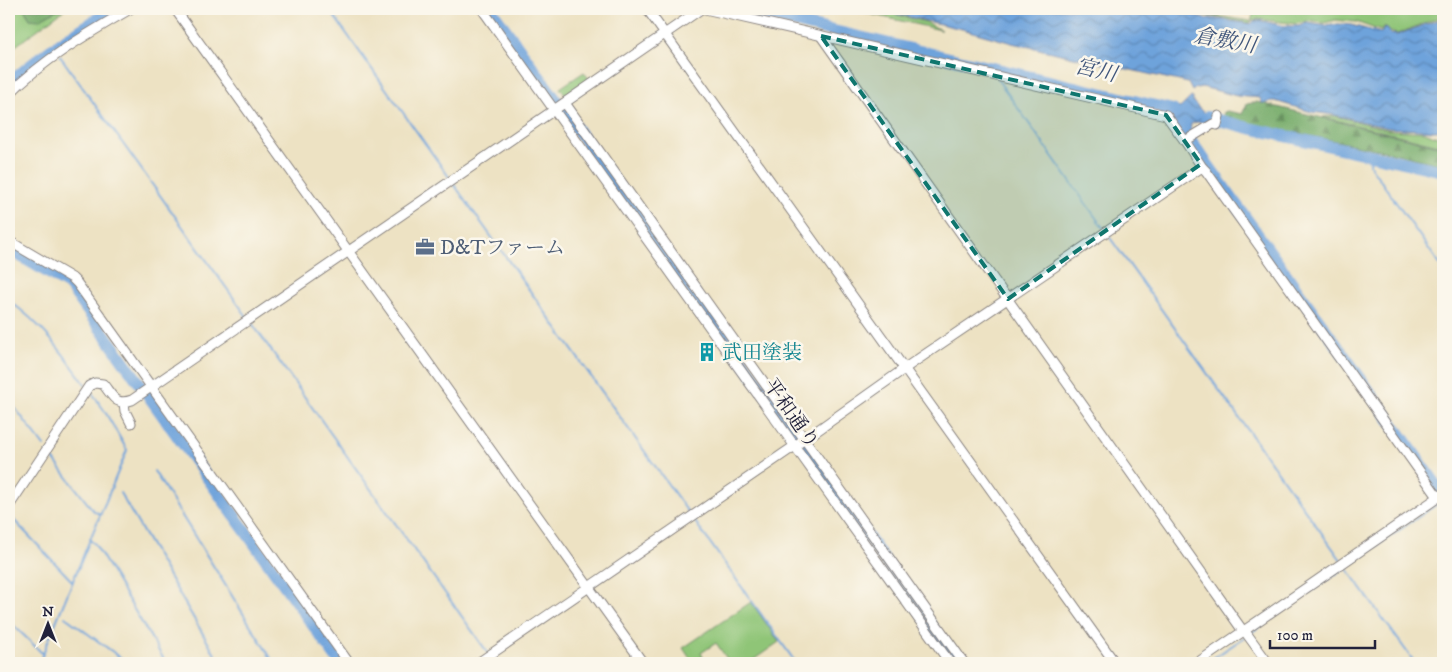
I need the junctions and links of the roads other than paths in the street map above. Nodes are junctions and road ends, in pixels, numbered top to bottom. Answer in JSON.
{"nodes":[{"id":1,"x":130,"y":9,"type":"edge"},
{"id":2,"x":175,"y":9,"type":"edge"},
{"id":3,"x":482,"y":9,"type":"edge"},
{"id":4,"x":647,"y":9,"type":"edge"},
{"id":5,"x":701,"y":9,"type":"edge"},
{"id":6,"x":705,"y":9,"type":"edge"},
{"id":7,"x":663,"y":35,"type":"junction"},
{"id":8,"x":818,"y":35,"type":"junction"},
{"id":9,"x":9,"y":94,"type":"edge"},
{"id":10,"x":559,"y":107,"type":"junction"},
{"id":11,"x":1218,"y":119,"type":"dead end"},
{"id":12,"x":1188,"y":139,"type":"junction"},
{"id":13,"x":1202,"y":167,"type":"junction"},
{"id":14,"x":9,"y":241,"type":"edge"},
{"id":15,"x":351,"y":250,"type":"junction"},
{"id":16,"x":1006,"y":301,"type":"junction"},
{"id":17,"x":903,"y":371,"type":"junction"},
{"id":18,"x":147,"y":389,"type":"junction"},
{"id":19,"x":124,"y":403,"type":"junction"},
{"id":20,"x":131,"y":423,"type":"dead end"},
{"id":21,"x":800,"y":442,"type":"junction"},
{"id":22,"x":1440,"y":495,"type":"edge"},
{"id":23,"x":9,"y":506,"type":"edge"},
{"id":24,"x":591,"y":586,"type":"junction"},
{"id":25,"x":1246,"y":633,"type":"junction"},
{"id":26,"x":350,"y":663,"type":"edge"},
{"id":27,"x":478,"y":663,"type":"edge"},
{"id":28,"x":643,"y":663,"type":"edge"},
{"id":29,"x":950,"y":663,"type":"edge"},
{"id":30,"x":964,"y":663,"type":"edge"},
{"id":31,"x":1115,"y":663,"type":"edge"},
{"id":32,"x":1197,"y":663,"type":"edge"},
{"id":33,"x":1268,"y":663,"type":"edge"}],
"edges":[{"from":1,"to":9,"type":"street"},
{"from":2,"to":15,"type":"street"},
{"from":3,"to":10,"type":"street","name":"平和通り"},
{"from":4,"to":7,"type":"street"},
{"from":5,"to":7,"type":"street"},
{"from":6,"to":8,"type":"street"},
{"from":7,"to":10,"type":"street"},
{"from":7,"to":17,"type":"street"},
{"from":8,"to":12,"type":"street"},
{"from":8,"to":16,"type":"street"},
{"from":10,"to":15,"type":"street"},
{"from":10,"to":21,"type":"street","name":"平和通り"},
{"from":11,"to":12,"type":"street"},
{"from":12,"to":13,"type":"street"},
{"from":13,"to":16,"type":"street"},
{"from":13,"to":22,"type":"street"},
{"from":14,"to":18,"type":"street"},
{"from":15,"to":18,"type":"street"},
{"from":15,"to":24,"type":"street"},
{"from":16,"to":17,"type":"street"},
{"from":16,"to":25,"type":"street"},
{"from":17,"to":21,"type":"street"},
{"from":17,"to":31,"type":"street"},
{"from":18,"to":19,"type":"street"},
{"from":18,"to":26,"type":"street"},
{"from":19,"to":20,"type":"street"},
{"from":19,"to":23,"type":"street"},
{"from":21,"to":24,"type":"street"},
{"from":21,"to":29,"type":"street","name":"平和通り"},
{"from":21,"to":30,"type":"street"},
{"from":22,"to":25,"type":"street"},
{"from":24,"to":27,"type":"street"},
{"from":24,"to":28,"type":"street"},
{"from":25,"to":32,"type":"street"},
{"from":25,"to":33,"type":"street"}]}
